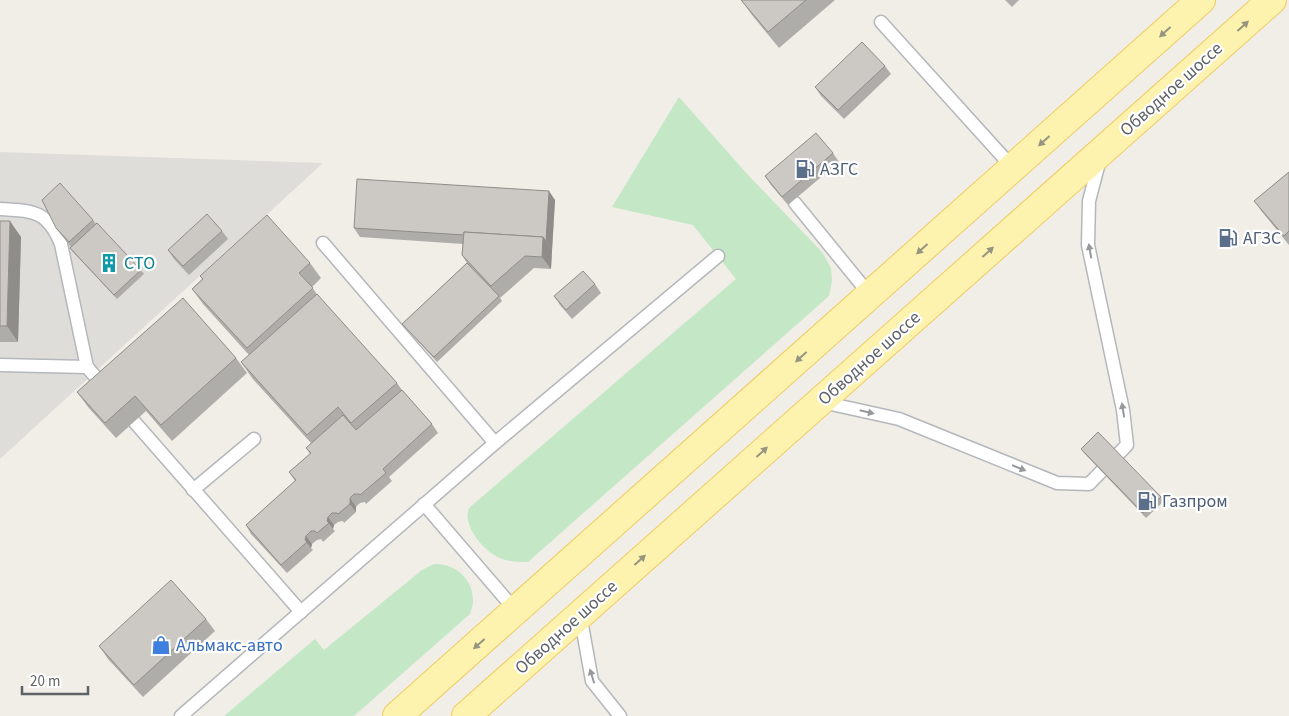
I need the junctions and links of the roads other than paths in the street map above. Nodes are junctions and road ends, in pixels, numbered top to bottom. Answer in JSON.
{"nodes":[{"id":1,"x":1201,"y":0,"type":"edge"},
{"id":2,"x":1272,"y":0,"type":"edge"},
{"id":3,"x":881,"y":22,"type":"dead end"},
{"id":4,"x":1102,"y":151,"type":"junction"},
{"id":5,"x":1013,"y":168,"type":"junction"},
{"id":6,"x":795,"y":203,"type":"dead end"},
{"id":7,"x":0,"y":209,"type":"edge"},
{"id":8,"x":322,"y":243,"type":"dead end"},
{"id":9,"x":718,"y":256,"type":"dead end"},
{"id":10,"x":870,"y":295,"type":"junction"},
{"id":11,"x":0,"y":365,"type":"edge"},
{"id":12,"x":87,"y":367,"type":"junction"},
{"id":13,"x":820,"y":401,"type":"junction"},
{"id":14,"x":254,"y":439,"type":"dead end"},
{"id":15,"x":495,"y":442,"type":"junction"},
{"id":16,"x":193,"y":490,"type":"junction"},
{"id":17,"x":424,"y":504,"type":"junction"},
{"id":18,"x":301,"y":612,"type":"junction"},
{"id":19,"x":516,"y":612,"type":"junction"},
{"id":20,"x":580,"y":614,"type":"junction"},
{"id":21,"x":181,"y":716,"type":"edge"},
{"id":22,"x":397,"y":716,"type":"edge"},
{"id":23,"x":466,"y":716,"type":"edge"},
{"id":24,"x":620,"y":716,"type":"edge"}],
"edges":[{"from":1,"to":5,"type":"main road","one_way":true},
{"from":4,"to":2,"type":"main road","name":"Обводное шоссе","one_way":true},
{"from":3,"to":5,"type":"lane"},
{"from":13,"to":4,"type":"main road","name":"Обводное шоссе","one_way":true},
{"from":13,"to":4,"type":"lane","one_way":true},
{"from":5,"to":10,"type":"main road","one_way":true},
{"from":6,"to":10,"type":"lane"},
{"from":7,"to":12,"type":"lane"},
{"from":8,"to":15,"type":"lane"},
{"from":9,"to":15,"type":"lane"},
{"from":10,"to":19,"type":"main road","one_way":true},
{"from":11,"to":12,"type":"lane"},
{"from":12,"to":16,"type":"lane"},
{"from":20,"to":13,"type":"main road","name":"Обводное шоссе","one_way":true},
{"from":14,"to":16,"type":"lane"},
{"from":15,"to":17,"type":"lane"},
{"from":16,"to":18,"type":"lane"},
{"from":17,"to":18,"type":"lane"},
{"from":17,"to":19,"type":"lane"},
{"from":18,"to":21,"type":"lane"},
{"from":19,"to":22,"type":"main road","one_way":true},
{"from":20,"to":23,"type":"main road","name":"Обводное шоссе"},
{"from":24,"to":20,"type":"lane","one_way":true}]}
